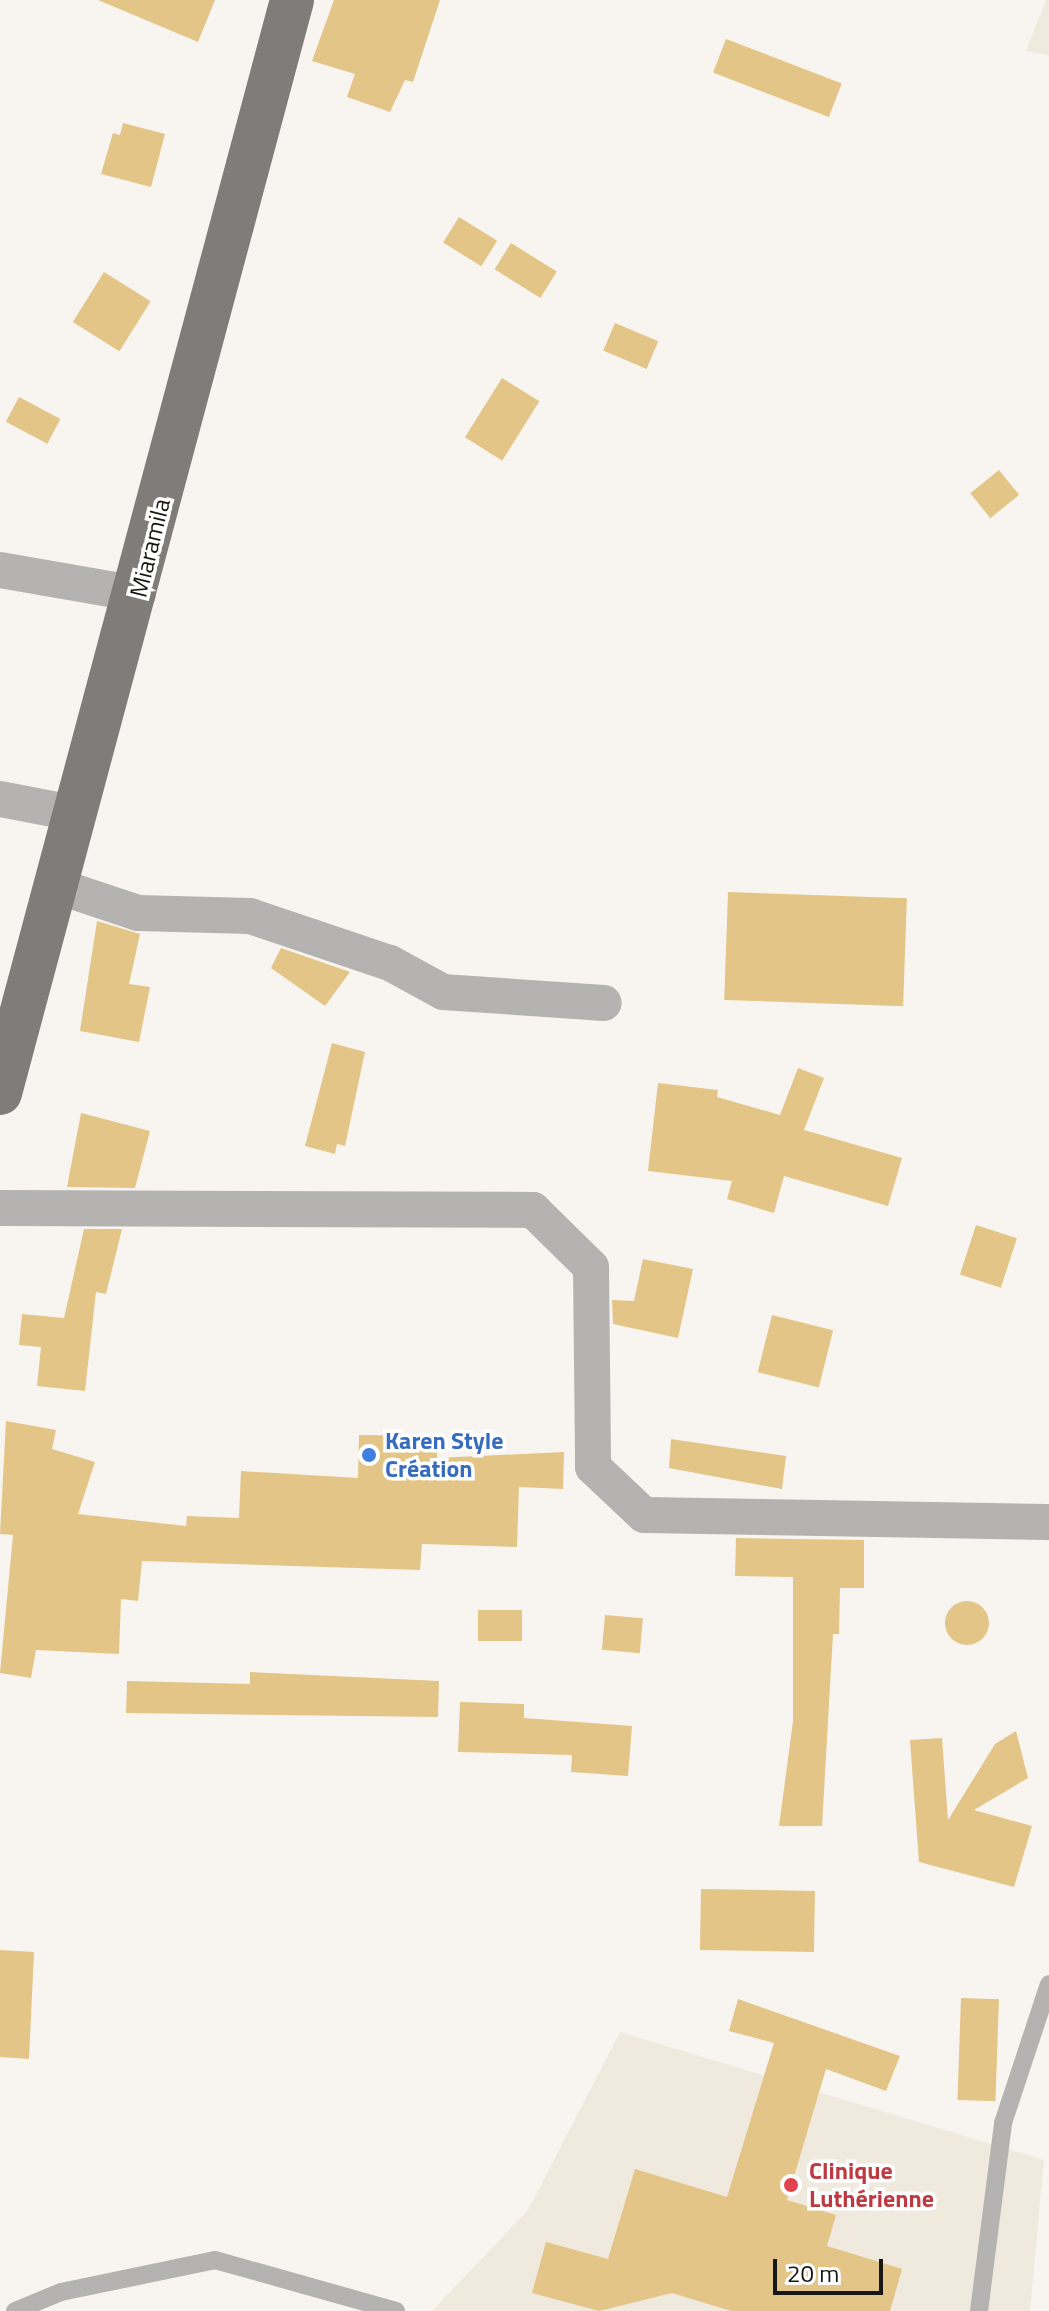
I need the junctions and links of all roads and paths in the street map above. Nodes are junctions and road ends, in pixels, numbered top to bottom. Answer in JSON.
{"nodes":[{"id":1,"x":292,"y":0,"type":"edge"},
{"id":2,"x":0,"y":570,"type":"edge"},
{"id":3,"x":138,"y":594,"type":"junction"},
{"id":4,"x":0,"y":799,"type":"edge"},
{"id":5,"x":78,"y":814,"type":"junction"},
{"id":6,"x":57,"y":886,"type":"junction"},
{"id":7,"x":604,"y":1003,"type":"dead end"},
{"id":8,"x":0,"y":1093,"type":"edge"},
{"id":9,"x":0,"y":1208,"type":"edge"},
{"id":10,"x":1049,"y":1522,"type":"edge"},
{"id":11,"x":1049,"y":1984,"type":"edge"},
{"id":12,"x":15,"y":2311,"type":"edge"},
{"id":13,"x":396,"y":2311,"type":"edge"},
{"id":14,"x":979,"y":2311,"type":"edge"}],
"edges":[{"from":1,"to":3,"type":"main road","name":"Miaramila"},
{"from":2,"to":3,"type":"street"},
{"from":3,"to":5,"type":"main road","name":"Miaramila"},
{"from":4,"to":5,"type":"street"},
{"from":5,"to":6,"type":"main road","name":"Miaramila"},
{"from":6,"to":7,"type":"street"},
{"from":6,"to":8,"type":"main road","name":"Miaramila"},
{"from":9,"to":10,"type":"street"},
{"from":11,"to":14,"type":"lane"},
{"from":12,"to":13,"type":"lane"}]}
